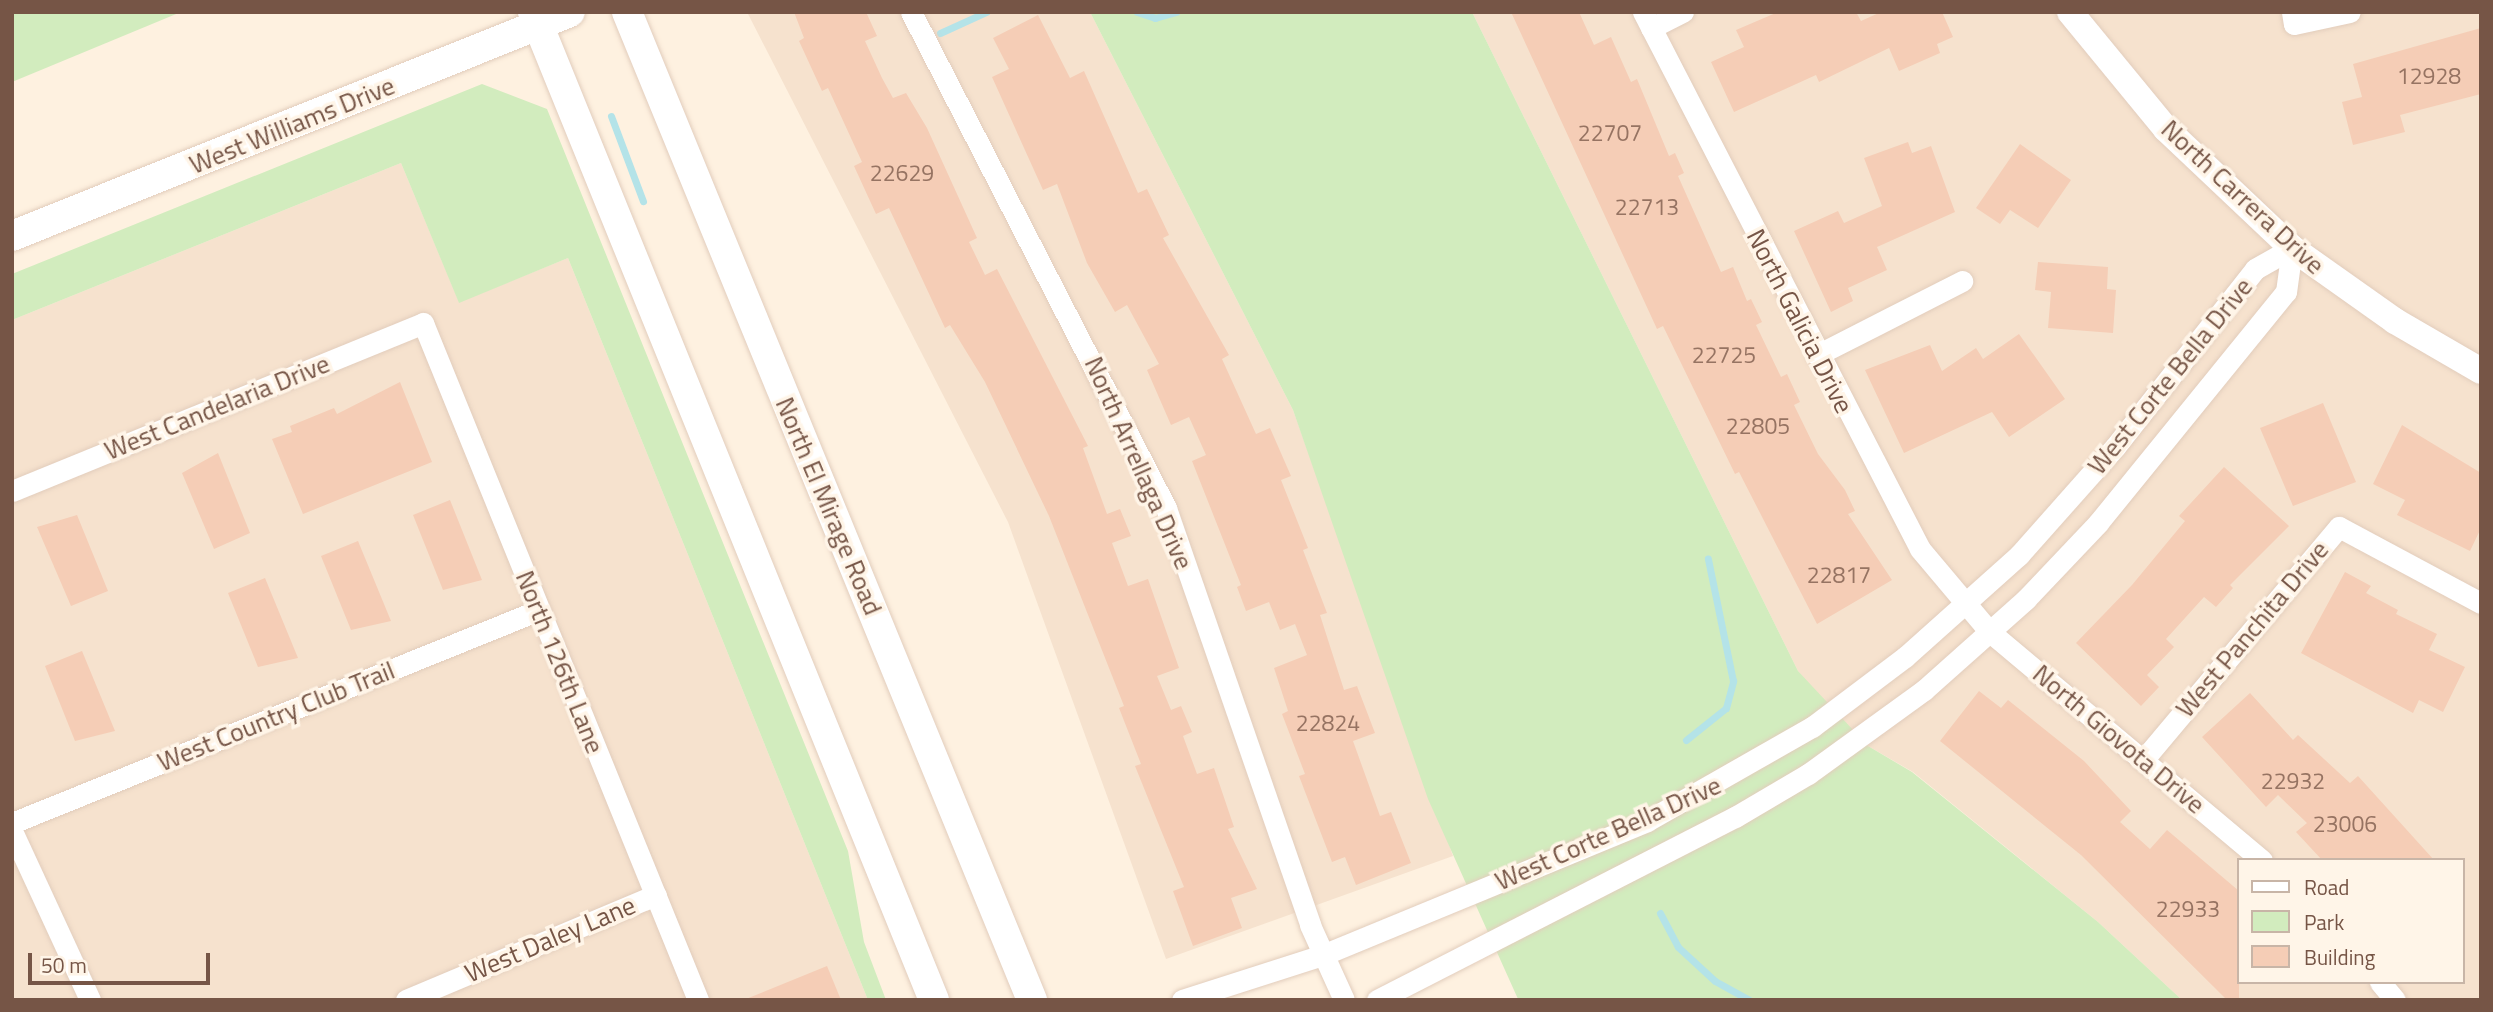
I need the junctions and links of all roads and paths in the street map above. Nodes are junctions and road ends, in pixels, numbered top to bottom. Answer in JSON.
{"nodes":[{"id":1,"x":570,"y":12,"type":"edge"},
{"id":2,"x":627,"y":12,"type":"edge"},
{"id":3,"x":911,"y":12,"type":"edge"},
{"id":4,"x":1683,"y":12,"type":"edge"},
{"id":5,"x":2070,"y":12,"type":"edge"},
{"id":6,"x":2350,"y":12,"type":"edge"},
{"id":7,"x":2293,"y":18,"type":"edge"},
{"id":8,"x":535,"y":19,"type":"edge"},
{"id":9,"x":1647,"y":20,"type":"edge"},
{"id":10,"x":12,"y":236,"type":"edge"},
{"id":11,"x":2292,"y":248,"type":"junction"},
{"id":12,"x":1962,"y":281,"type":"dead end"},
{"id":13,"x":423,"y":323,"type":"joint"},
{"id":14,"x":1816,"y":355,"type":"junction"},
{"id":15,"x":2481,"y":371,"type":"edge"},
{"id":16,"x":12,"y":491,"type":"edge"},
{"id":17,"x":2481,"y":603,"type":"edge"},
{"id":18,"x":539,"y":610,"type":"junction"},
{"id":19,"x":1977,"y":619,"type":"junction"},
{"id":20,"x":2144,"y":759,"type":"junction"},
{"id":21,"x":12,"y":823,"type":"edge"},
{"id":22,"x":12,"y":831,"type":"edge"},
{"id":23,"x":2260,"y":858,"type":"edge"},
{"id":24,"x":656,"y":895,"type":"junction"},
{"id":25,"x":1325,"y":954,"type":"junction"},
{"id":26,"x":2382,"y":984,"type":"edge"},
{"id":27,"x":1234,"y":991,"type":"edge"},
{"id":28,"x":90,"y":1000,"type":"edge"},
{"id":29,"x":406,"y":1000,"type":"edge"},
{"id":30,"x":698,"y":1000,"type":"edge"},
{"id":31,"x":934,"y":1000,"type":"edge"},
{"id":32,"x":1032,"y":1000,"type":"edge"},
{"id":33,"x":1182,"y":1000,"type":"edge"},
{"id":34,"x":1344,"y":1000,"type":"edge"},
{"id":35,"x":1377,"y":1000,"type":"edge"},
{"id":36,"x":2395,"y":1000,"type":"edge"}],
"edges":[{"from":1,"to":8,"type":"main road","name":"West Williams Drive"},
{"from":2,"to":32,"type":"main road","name":"North El Mirage Road"},
{"from":3,"to":25,"type":"street","name":"North Arrellaga Drive"},
{"from":4,"to":9,"type":"street"},
{"from":5,"to":11,"type":"street","name":"North Carrera Drive"},
{"from":6,"to":7,"type":"street"},
{"from":8,"to":10,"type":"main road","name":"West Williams Drive"},
{"from":8,"to":31,"type":"main road"},
{"from":9,"to":14,"type":"street","name":"North Galicia Drive"},
{"from":11,"to":15,"type":"street","name":"North Carrera Drive"},
{"from":11,"to":19,"type":"street","name":"West Corte Bella Drive"},
{"from":11,"to":19,"type":"street","name":"West Corte Bella Drive"},
{"from":12,"to":14,"type":"street"},
{"from":13,"to":16,"type":"street","name":"West Candelaria Drive"},
{"from":13,"to":18,"type":"street","name":"North 126th Lane"},
{"from":14,"to":19,"type":"street","name":"North Galicia Drive"},
{"from":17,"to":20,"type":"street","name":"West Panchita Drive"},
{"from":18,"to":21,"type":"street","name":"West Country Club Trail"},
{"from":18,"to":24,"type":"street","name":"North 126th Lane"},
{"from":19,"to":20,"type":"street","name":"North Giovota Drive"},
{"from":19,"to":25,"type":"street","name":"West Corte Bella Drive"},
{"from":19,"to":35,"type":"street","name":"West Corte Bella Drive"},
{"from":20,"to":23,"type":"street","name":"North Giovota Drive"},
{"from":22,"to":28,"type":"street"},
{"from":24,"to":29,"type":"street","name":"West Daley Lane"},
{"from":24,"to":30,"type":"street","name":"North 126th Lane"},
{"from":25,"to":27,"type":"street","name":"West Corte Bella Drive"},
{"from":25,"to":34,"type":"street","name":"North Arrellaga Drive"},
{"from":26,"to":36,"type":"street"},
{"from":27,"to":33,"type":"street","name":"West Corte Bella Drive"}]}
